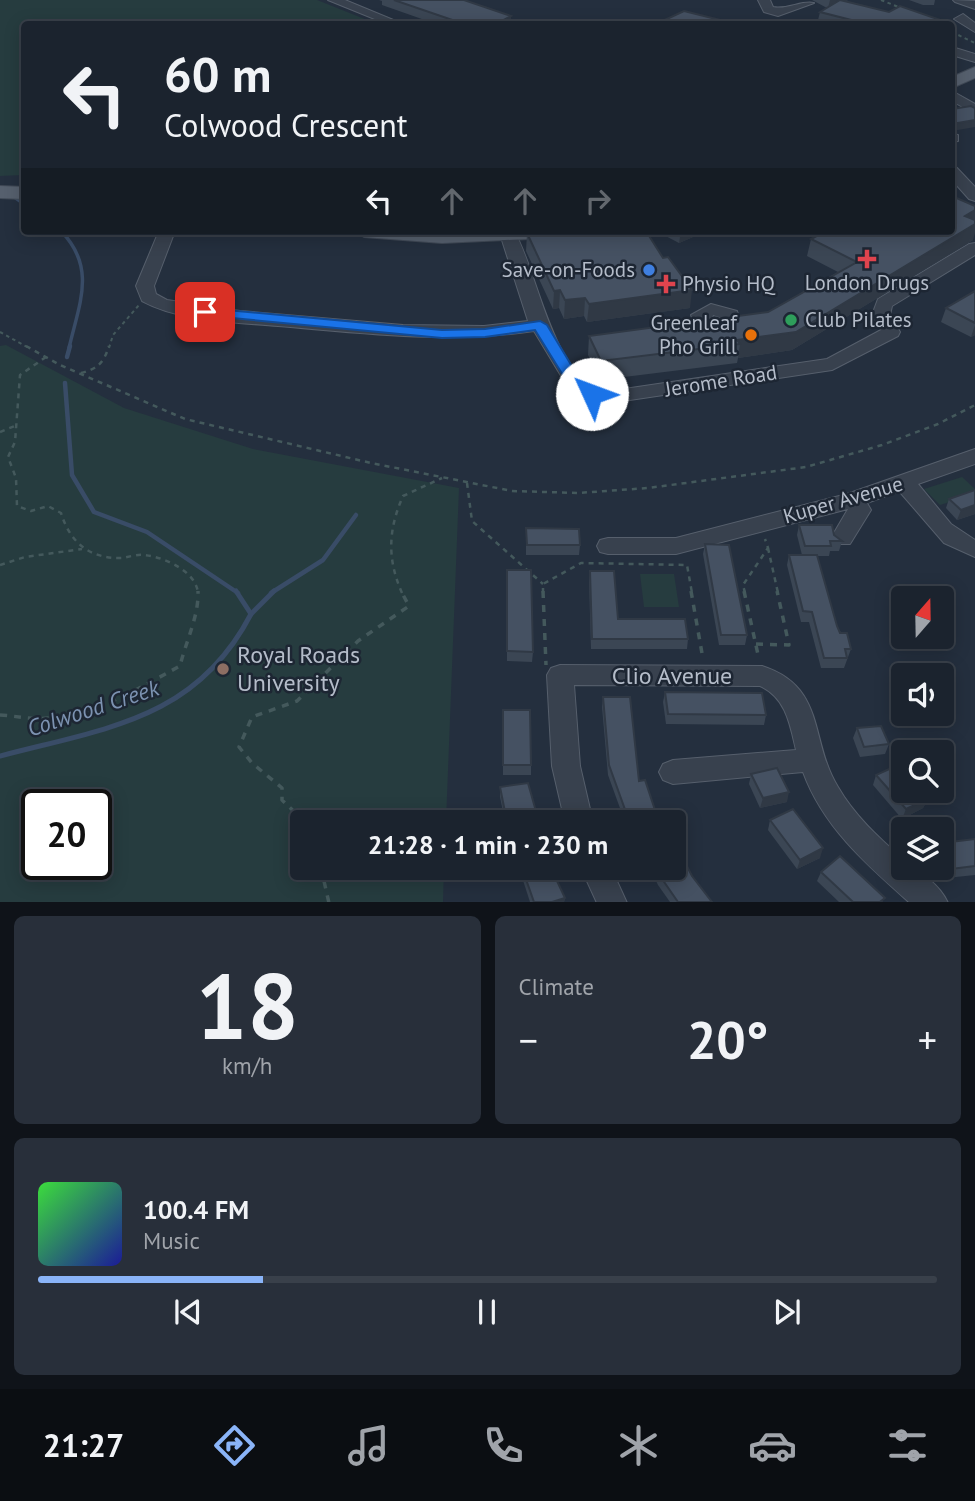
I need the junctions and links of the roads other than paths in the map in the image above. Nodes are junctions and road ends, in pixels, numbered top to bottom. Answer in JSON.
{"nodes":[{"id":1,"x":334,"y":0,"type":"edge"},
{"id":2,"x":764,"y":0,"type":"edge"},
{"id":3,"x":959,"y":0,"type":"edge"},
{"id":4,"x":808,"y":3,"type":"dead end"},
{"id":5,"x":975,"y":5,"type":"edge"},
{"id":6,"x":964,"y":17,"type":"dead end"},
{"id":7,"x":389,"y":21,"type":"edge"},
{"id":8,"x":975,"y":28,"type":"edge"},
{"id":9,"x":955,"y":52,"type":"edge"},
{"id":10,"x":975,"y":58,"type":"edge"},
{"id":11,"x":975,"y":72,"type":"edge"},
{"id":12,"x":955,"y":85,"type":"edge"},
{"id":13,"x":955,"y":87,"type":"edge"},
{"id":14,"x":955,"y":88,"type":"edge"},
{"id":15,"x":975,"y":95,"type":"edge"},
{"id":16,"x":975,"y":110,"type":"edge"},
{"id":17,"x":955,"y":177,"type":"edge"},
{"id":18,"x":0,"y":192,"type":"edge"},
{"id":19,"x":21,"y":193,"type":"edge"},
{"id":20,"x":975,"y":196,"type":"edge"},
{"id":21,"x":165,"y":235,"type":"edge"},
{"id":22,"x":400,"y":235,"type":"edge"},
{"id":23,"x":478,"y":235,"type":"edge"},
{"id":24,"x":508,"y":235,"type":"edge"},
{"id":25,"x":975,"y":248,"type":"edge"},
{"id":26,"x":540,"y":325,"type":"junction"},
{"id":27,"x":975,"y":456,"type":"edge"},
{"id":28,"x":904,"y":483,"type":"junction"},
{"id":29,"x":853,"y":500,"type":"junction"},
{"id":30,"x":842,"y":538,"type":"edge"},
{"id":31,"x":608,"y":546,"type":"dead end"},
{"id":32,"x":975,"y":549,"type":"edge"},
{"id":33,"x":811,"y":760,"type":"junction"},
{"id":34,"x":673,"y":772,"type":"dead end"},
{"id":35,"x":576,"y":810,"type":"edge"},
{"id":36,"x":602,"y":880,"type":"edge"},
{"id":37,"x":612,"y":902,"type":"edge"},
{"id":38,"x":933,"y":902,"type":"edge"}],
"edges":[{"from":1,"to":7,"type":"street"},
{"from":2,"to":4,"type":"street"},
{"from":3,"to":5,"type":"street"},
{"from":6,"to":8,"type":"street"},
{"from":9,"to":10,"type":"street"},
{"from":11,"to":12,"type":"main road"},
{"from":13,"to":15,"type":"street"},
{"from":14,"to":16,"type":"street"},
{"from":17,"to":20,"type":"street"},
{"from":18,"to":19,"type":"main road"},
{"from":21,"to":26,"type":"street"},
{"from":22,"to":23,"type":"main road"},
{"from":24,"to":26,"type":"street","name":"Jerome Road"},
{"from":25,"to":26,"type":"street","name":"Jerome Road"},
{"from":27,"to":28,"type":"street","name":"Kuper Avenue"},
{"from":28,"to":29,"type":"street","name":"Kuper Avenue"},
{"from":28,"to":32,"type":"street"},
{"from":29,"to":30,"type":"street"},
{"from":29,"to":31,"type":"street","name":"Kuper Avenue"},
{"from":33,"to":34,"type":"street"},
{"from":33,"to":35,"type":"street","name":"Clio Avenue"},
{"from":33,"to":38,"type":"street"},
{"from":36,"to":37,"type":"street"}]}
